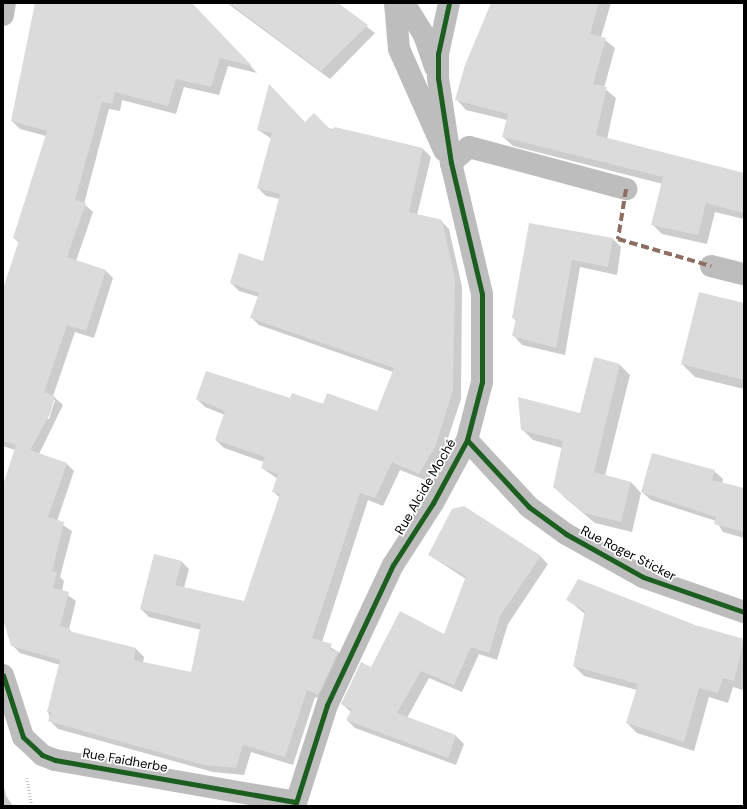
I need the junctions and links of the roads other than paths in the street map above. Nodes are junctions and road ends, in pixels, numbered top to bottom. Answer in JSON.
{"nodes":[{"id":1,"x":5,"y":3,"type":"edge"},
{"id":2,"x":395,"y":3,"type":"edge"},
{"id":3,"x":404,"y":3,"type":"edge"},
{"id":4,"x":449,"y":3,"type":"edge"},
{"id":5,"x":3,"y":15,"type":"edge"},
{"id":6,"x":438,"y":78,"type":"junction"},
{"id":7,"x":451,"y":163,"type":"junction"},
{"id":8,"x":626,"y":189,"type":"dead end"},
{"id":9,"x":711,"y":266,"type":"dead end"},
{"id":10,"x":744,"y":274,"type":"edge"},
{"id":11,"x":467,"y":440,"type":"junction"},
{"id":12,"x":744,"y":612,"type":"edge"},
{"id":13,"x":3,"y":675,"type":"edge"},
{"id":14,"x":295,"y":804,"type":"edge"}],
"edges":[{"from":1,"to":5,"type":"street"},
{"from":2,"to":7,"type":"street"},
{"from":3,"to":6,"type":"street"},
{"from":4,"to":6,"type":"street"},
{"from":6,"to":7,"type":"street"},
{"from":7,"to":8,"type":"street"},
{"from":7,"to":11,"type":"street","name":"Rue Alcide Moché"},
{"from":9,"to":10,"type":"street"},
{"from":11,"to":12,"type":"street","name":"Rue Roger Sticker"},
{"from":11,"to":14,"type":"street","name":"Rue Alcide Moché"},
{"from":13,"to":14,"type":"street","name":"Rue Faidherbe"}]}
